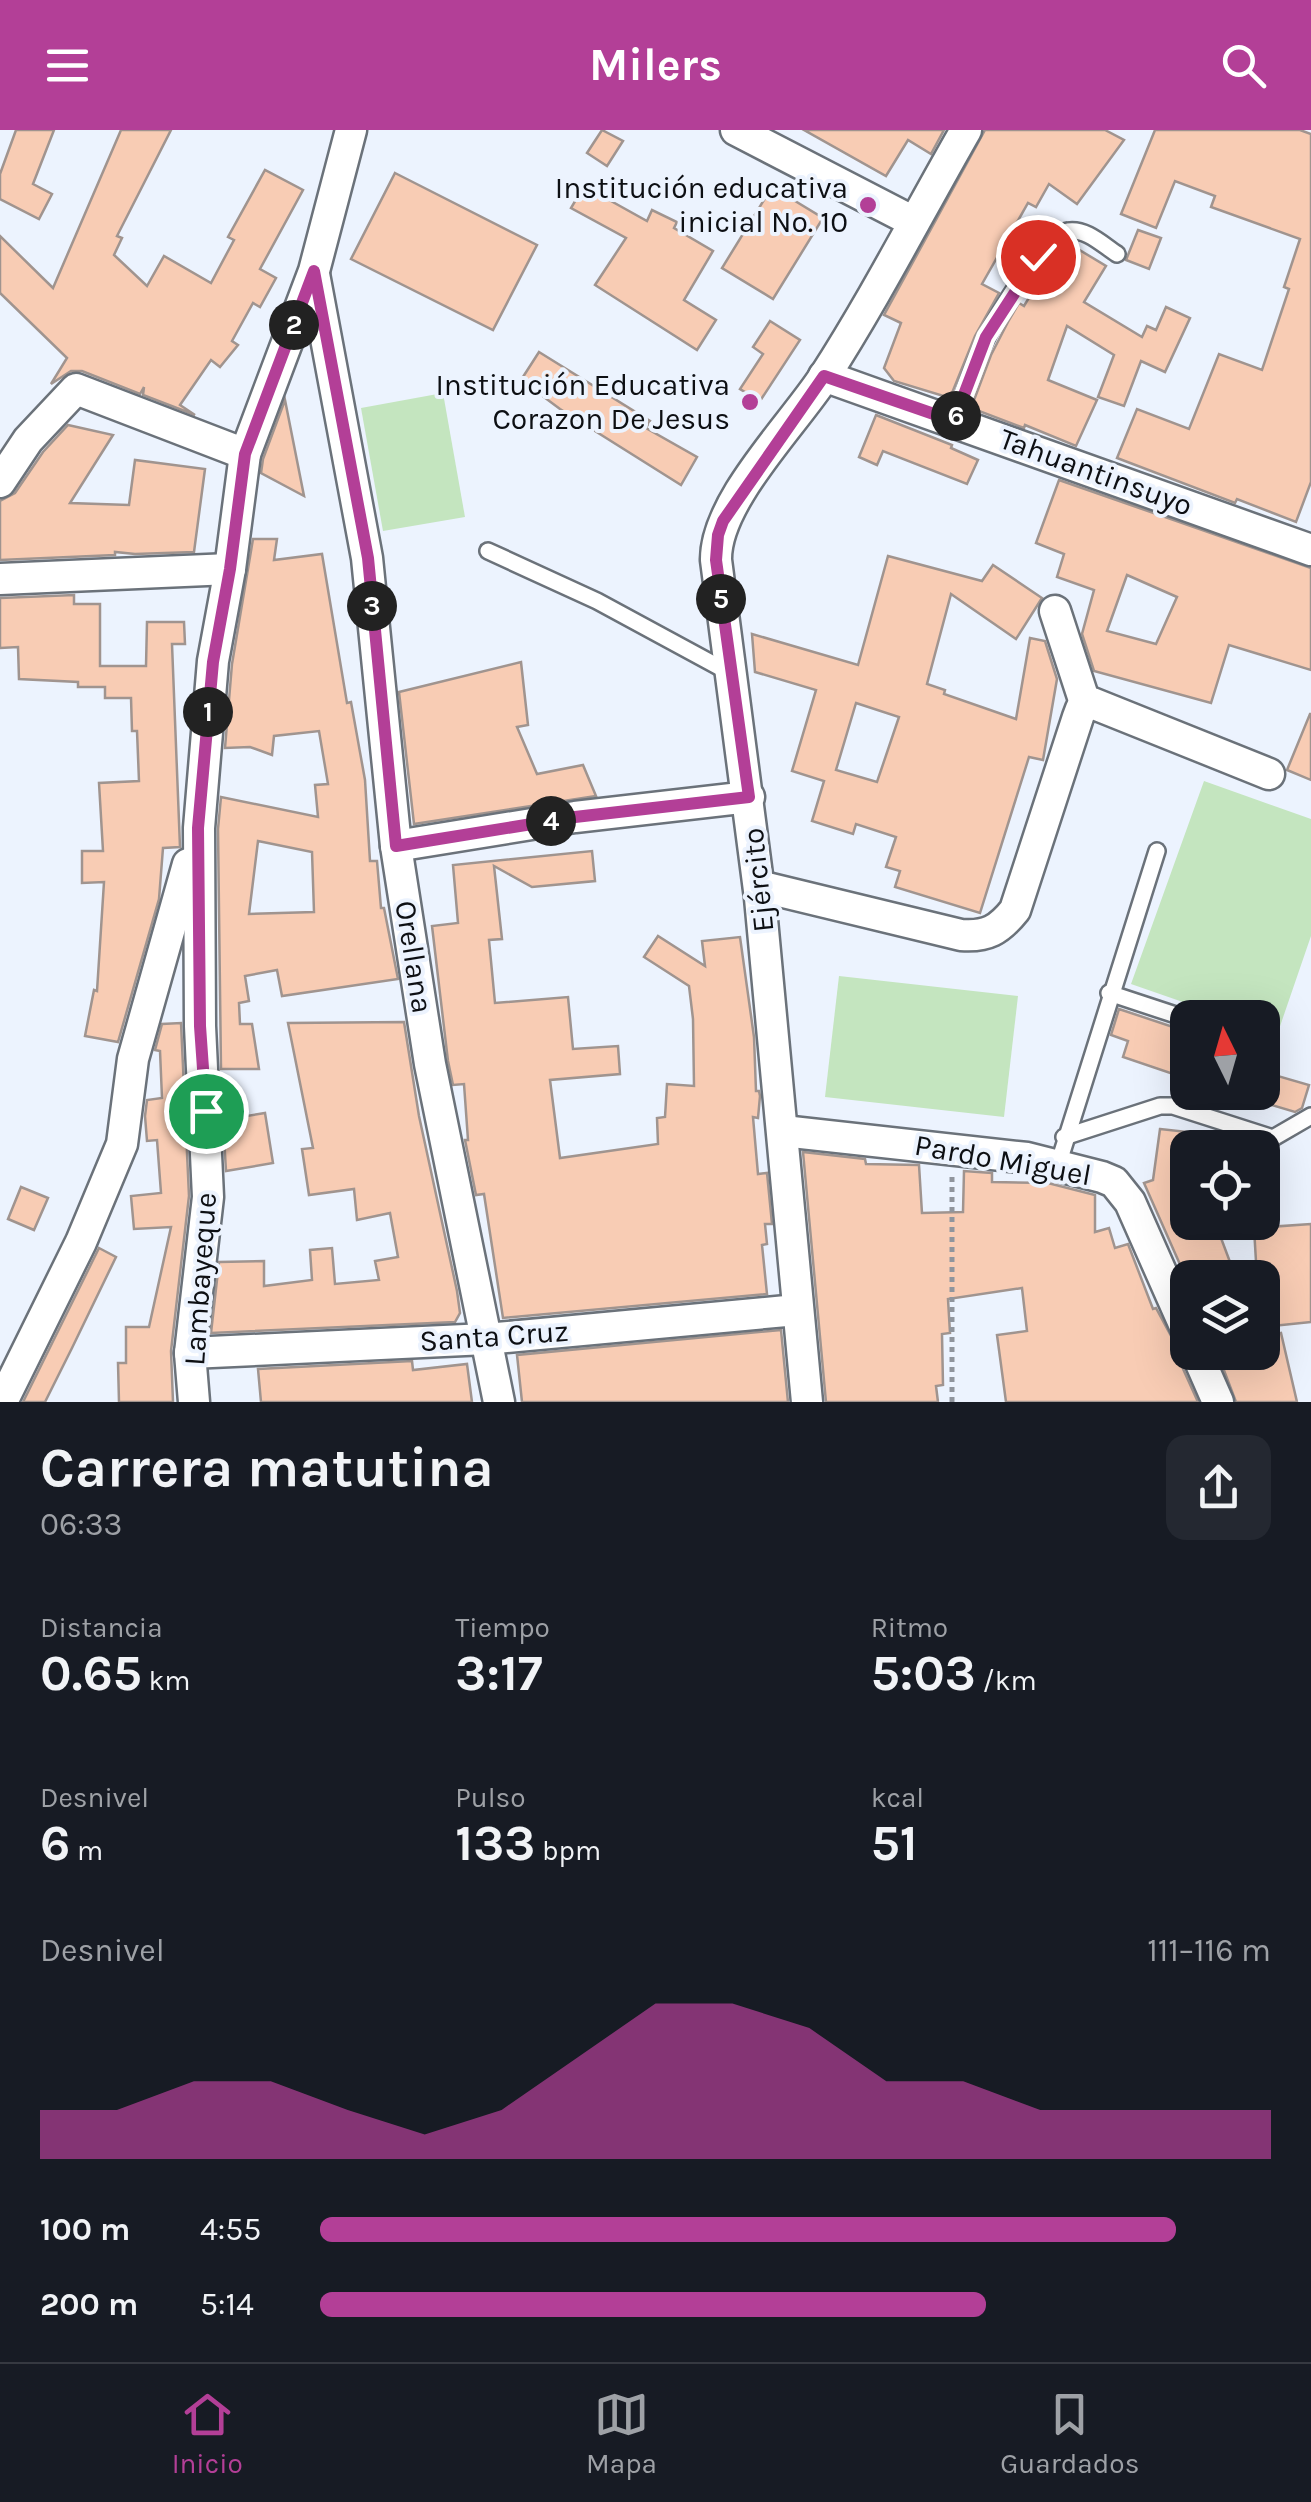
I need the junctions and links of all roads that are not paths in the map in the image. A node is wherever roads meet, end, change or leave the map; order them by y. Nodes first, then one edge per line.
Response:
1 (351, 130) edge
2 (737, 130) edge
3 (966, 130) edge
4 (914, 222) junction
5 (1117, 254) dead end
6 (314, 271) junction
7 (824, 376) junction
8 (954, 421) junction
9 (245, 454) junction
10 (0, 482) edge
11 (488, 550) dead end
12 (1311, 550) edge
13 (230, 569) junction
14 (0, 579) edge
15 (1055, 611) dead end
16 (730, 673) junction
17 (1086, 706) junction
18 (1269, 774) dead end
19 (749, 797) junction
20 (198, 828) junction
21 (396, 846) junction
22 (1157, 851) dead end
23 (758, 886) junction
24 (1110, 993) junction
25 (1170, 1013) edge
26 (1311, 1116) edge
27 (783, 1130) junction
28 (1061, 1151) junction
29 (1170, 1293) edge
30 (796, 1310) junction
31 (486, 1339) junction
32 (190, 1353) junction
33 (1204, 1370) edge
34 (2, 1402) edge
35 (194, 1402) edge
36 (499, 1402) edge
37 (807, 1402) edge
38 (1218, 1402) edge

1 - 6 street, Lambayeque
2 - 4 street
3 - 4 street, Ejército
4 - 7 street, Ejército
5 - 8 lane
6 - 9 street, Lambayeque
6 - 21 street, Orellana
7 - 8 street, Tahuantinsuyo
7 - 16 street, Ejército
8 - 12 street, Tahuantinsuyo
9 - 10 street
9 - 13 street, Lambayeque
11 - 16 lane
13 - 14 street
13 - 20 street, Lambayeque
15 - 17 street
16 - 19 street, Ejército
17 - 18 street
17 - 23 street
19 - 21 street
19 - 23 street, Ejército
20 - 32 street, Lambayeque
20 - 34 street
21 - 31 street, Orellana
22 - 24 lane
23 - 27 street, Ejército
24 - 25 lane
24 - 28 lane
26 - 28 lane
27 - 28 street, Pardo Miguel
27 - 30 street, Ejército
28 - 29 street, Pardo Miguel
30 - 31 street, Santa Cruz
30 - 37 street, Ejército
31 - 32 street, Santa Cruz
31 - 36 street, Orellana
32 - 35 street, Lambayeque
33 - 38 street

